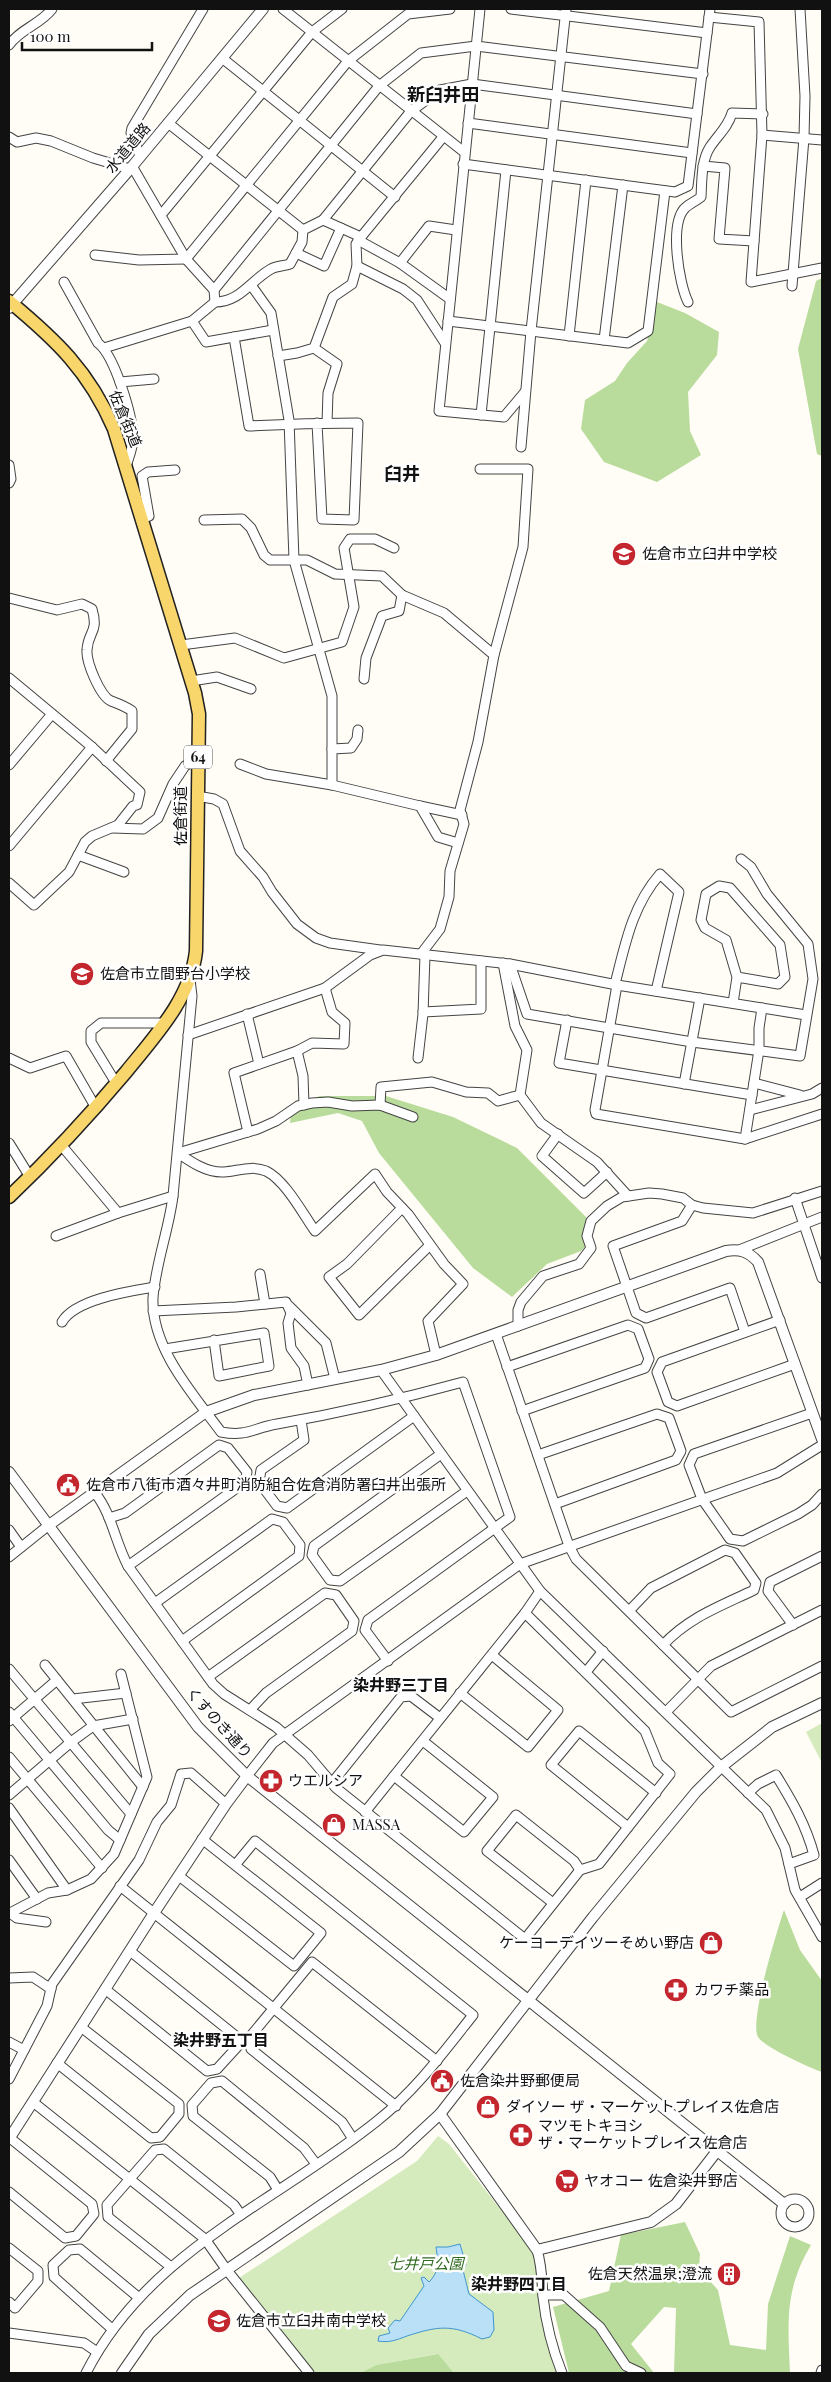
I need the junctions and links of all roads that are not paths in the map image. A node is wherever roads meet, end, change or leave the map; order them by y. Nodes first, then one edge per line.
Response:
1 (52, 9) edge
2 (203, 9) edge
3 (263, 9) edge
4 (283, 9) edge
5 (342, 9) edge
6 (450, 9) edge
7 (480, 9) edge
8 (512, 9) edge
9 (800, 9) edge
10 (565, 12) edge
11 (710, 13) edge
12 (312, 32) junction
13 (708, 33) junction
14 (9, 45) edge
15 (476, 46) junction
16 (560, 56) junction
17 (222, 58) junction
18 (348, 60) junction
19 (702, 74) junction
20 (472, 84) junction
21 (380, 86) junction
22 (264, 91) junction
23 (556, 95) junction
24 (411, 111) junction
25 (697, 114) junction
26 (763, 114) junction
27 (299, 120) junction
28 (468, 122) junction
29 (168, 123) junction
30 (551, 134) junction
31 (762, 135) junction
32 (9, 137) edge
33 (443, 137) junction
34 (804, 138) junction
35 (822, 140) edge
36 (331, 145) junction
37 (464, 152) junction
38 (692, 153) junction
39 (140, 156) junction
40 (209, 157) junction
41 (463, 164) junction
42 (704, 166) junction
43 (131, 167) junction
44 (362, 170) junction
45 (506, 170) junction
46 (547, 176) junction
47 (586, 180) junction
48 (246, 185) junction
49 (623, 185) junction
50 (665, 191) junction
51 (395, 197) junction
52 (278, 212) junction
53 (161, 215) junction
54 (323, 220) junction
55 (341, 228) junction
56 (303, 230) junction
57 (456, 230) junction
58 (360, 238) junction
59 (754, 241) junction
60 (296, 253) junction
61 (95, 255) dead end
62 (186, 259) junction
63 (400, 263) junction
64 (357, 266) junction
65 (822, 268) edge
66 (793, 274) junction
67 (64, 282) dead end
68 (251, 285) junction
69 (792, 286) dead end
70 (214, 290) junction
71 (450, 299) junction
72 (215, 302) junction
73 (688, 302) dead end
74 (10, 304) edge
75 (192, 320) junction
76 (448, 320) junction
77 (490, 326) junction
78 (273, 330) junction
79 (531, 331) junction
80 (569, 336) junction
81 (234, 337) junction
82 (604, 340) junction
83 (445, 343) junction
84 (104, 348) junction
85 (314, 348) junction
86 (278, 356) junction
87 (154, 379) dead end
88 (120, 382) junction
89 (525, 392) junction
90 (481, 415) junction
91 (322, 423) junction
92 (289, 424) junction
93 (521, 447) dead end
94 (9, 465) edge
95 (126, 467) junction
96 (480, 468) dead end
97 (175, 470) dead end
98 (9, 483) edge
99 (141, 519) junction
100 (204, 520) dead end
101 (394, 548) dead end
102 (294, 560) junction
103 (347, 574) junction
104 (402, 595) junction
105 (9, 598) edge
106 (180, 645) junction
107 (319, 649) junction
108 (494, 655) junction
109 (364, 678) dead end
110 (9, 680) edge
111 (191, 681) junction
112 (251, 688) dead end
113 (52, 714) junction
114 (358, 730) dead end
115 (92, 747) junction
116 (332, 749) junction
117 (198, 758) junction
118 (106, 761) junction
119 (240, 764) dead end
120 (9, 765) edge
121 (332, 785) junction
122 (197, 796) junction
123 (420, 806) junction
124 (462, 815) junction
125 (112, 828) junction
126 (458, 843) junction
127 (9, 846) edge
128 (78, 856) junction
129 (741, 859) dead end
130 (124, 872) dead end
131 (9, 883) edge
132 (383, 950) junction
133 (423, 954) junction
134 (481, 961) junction
135 (507, 963) junction
136 (738, 977) junction
137 (190, 979) junction
138 (616, 985) junction
139 (325, 988) junction
140 (656, 991) junction
141 (700, 998) junction
142 (733, 1003) junction
143 (762, 1008) junction
144 (423, 1012) junction
145 (247, 1014) junction
146 (806, 1015) junction
147 (567, 1020) junction
148 (165, 1023) junction
149 (608, 1028) junction
150 (188, 1035) junction
151 (692, 1042) junction
152 (759, 1050) junction
153 (297, 1052) junction
154 (9, 1058) edge
155 (418, 1058) dead end
156 (259, 1064) junction
157 (601, 1070) junction
158 (116, 1083) junction
159 (754, 1083) junction
160 (684, 1084) junction
161 (822, 1088) edge
162 (801, 1095) junction
163 (520, 1096) junction
164 (752, 1096) junction
165 (304, 1105) junction
166 (380, 1105) junction
167 (96, 1108) junction
168 (750, 1110) junction
169 (822, 1114) edge
170 (413, 1118) dead end
171 (248, 1132) junction
172 (558, 1134) junction
173 (745, 1139) junction
174 (9, 1143) edge
175 (62, 1146) junction
176 (178, 1153) junction
177 (607, 1172) junction
178 (30, 1177) junction
179 (822, 1192) edge
180 (173, 1196) junction
181 (628, 1196) junction
182 (9, 1197) edge
183 (795, 1198) junction
184 (692, 1205) junction
185 (402, 1208) junction
186 (118, 1213) junction
187 (822, 1217) edge
188 (803, 1223) junction
189 (56, 1236) dead end
190 (430, 1245) junction
191 (739, 1250) junction
192 (260, 1274) dead end
193 (822, 1278) edge
194 (155, 1287) junction
195 (627, 1288) junction
196 (286, 1302) junction
197 (265, 1304) junction
198 (154, 1311) junction
199 (780, 1320) junction
200 (62, 1322) dead end
201 (518, 1326) junction
202 (746, 1332) junction
203 (496, 1334) junction
204 (214, 1340) junction
205 (165, 1349) junction
206 (436, 1355) junction
207 (795, 1364) junction
208 (507, 1367) junction
209 (381, 1370) junction
210 (335, 1379) junction
211 (308, 1385) junction
212 (401, 1399) junction
213 (522, 1411) junction
214 (206, 1412) junction
215 (812, 1413) junction
216 (414, 1416) junction
217 (301, 1420) junction
218 (822, 1439) edge
219 (822, 1445) edge
220 (441, 1454) junction
221 (538, 1455) junction
222 (9, 1472) edge
223 (467, 1491) junction
224 (95, 1493) junction
225 (822, 1494) edge
226 (702, 1500) junction
227 (555, 1504) junction
228 (109, 1518) junction
229 (49, 1525) junction
230 (494, 1529) junction
231 (9, 1530) edge
232 (569, 1546) junction
233 (21, 1547) junction
234 (822, 1556) edge
235 (9, 1557) edge
236 (520, 1564) junction
237 (128, 1566) junction
238 (540, 1591) junction
239 (155, 1603) junction
240 (628, 1610) junction
241 (822, 1610) edge
242 (525, 1613) junction
243 (793, 1625) junction
244 (182, 1641) junction
245 (663, 1645) junction
246 (603, 1651) junction
247 (492, 1655) junction
248 (388, 1661) junction
249 (45, 1665) dead end
250 (822, 1666) edge
251 (9, 1669) edge
252 (586, 1672) junction
253 (121, 1674) dead end
254 (208, 1677) junction
255 (698, 1679) junction
256 (57, 1680) junction
257 (126, 1693) junction
258 (460, 1693) junction
259 (36, 1699) junction
260 (73, 1699) junction
261 (822, 1703) edge
262 (250, 1710) junction
263 (666, 1712) junction
264 (10, 1717) edge
265 (440, 1718) junction
266 (133, 1719) junction
267 (93, 1726) junction
268 (286, 1736) junction
269 (423, 1741) junction
270 (71, 1742) junction
271 (9, 1757) edge
272 (50, 1761) junction
273 (721, 1767) junction
274 (247, 1776) junction
275 (394, 1776) junction
276 (28, 1780) junction
277 (332, 1783) junction
278 (144, 1787) junction
279 (656, 1793) junction
280 (748, 1793) junction
281 (9, 1795) edge
282 (226, 1804) junction
283 (9, 1808) edge
284 (365, 1812) junction
285 (131, 1814) junction
286 (628, 1827) junction
287 (202, 1839) junction
288 (120, 1840) junction
289 (9, 1860) edge
290 (236, 1864) junction
291 (789, 1864) junction
292 (102, 1868) junction
293 (580, 1870) junction
294 (179, 1876) junction
295 (822, 1883) edge
296 (120, 1886) junction
297 (67, 1890) junction
298 (800, 1897) junction
299 (37, 1899) junction
300 (553, 1903) junction
301 (10, 1911) edge
302 (154, 1913) junction
303 (46, 1922) dead end
304 (822, 1937) edge
305 (130, 1951) junction
306 (9, 1978) edge
307 (50, 1990) junction
308 (105, 1990) junction
309 (529, 2000) junction
310 (274, 2009) junction
311 (81, 2027) junction
312 (9, 2042) edge
313 (24, 2050) junction
314 (437, 2061) junction
315 (58, 2063) junction
316 (9, 2079) edge
317 (33, 2102) junction
318 (396, 2106) junction
319 (440, 2114) junction
320 (9, 2138) edge
321 (353, 2139) junction
322 (717, 2151) junction
323 (316, 2164) junction
324 (130, 2178) junction
325 (278, 2190) junction
326 (9, 2192) edge
327 (784, 2204) dead end
328 (242, 2214) junction
329 (205, 2239) junction
330 (9, 2248) edge
331 (537, 2250) junction
332 (171, 2267) junction
333 (226, 2269) junction
334 (543, 2295) junction
335 (138, 2297) junction
336 (9, 2302) edge
337 (112, 2330) junction
338 (9, 2333) edge
339 (97, 2352) junction
340 (86, 2373) edge
341 (122, 2373) edge
342 (309, 2373) edge
343 (562, 2373) edge
344 (641, 2373) edge

1 - 14 street
2 - 39 street
3 - 17 street, 水道道路
4 - 12 street
5 - 12 street
6 - 18 street
7 - 15 street
8 - 10 street
9 - 34 street
10 - 13 street
10 - 16 street
11 - 13 street
11 - 26 street
12 - 18 street
12 - 22 street
13 - 19 street
15 - 16 street
15 - 20 street
15 - 21 street
16 - 19 street
16 - 23 street
17 - 22 street
17 - 29 street, 水道道路
18 - 21 street
18 - 27 street
19 - 25 street
20 - 23 street
20 - 24 street
20 - 28 street
21 - 24 street
21 - 36 street
22 - 27 street
22 - 40 street
23 - 25 street
23 - 30 street
24 - 33 street
24 - 44 street
25 - 38 street
26 - 31 street
26 - 42 street
27 - 36 street
27 - 48 street
28 - 30 street
28 - 37 street
29 - 39 street, 水道道路
29 - 40 street
30 - 38 street
30 - 46 street
31 - 34 street
31 - 59 street
32 - 43 street
33 - 37 street
33 - 51 street
34 - 35 street
34 - 66 street
36 - 44 street
36 - 52 street
37 - 41 street
38 - 50 street
39 - 43 street, 水道道路
40 - 48 street
40 - 53 street
41 - 45 street
41 - 57 street
42 - 59 street
42 - 73 street
43 - 53 street
43 - 74 street, 水道道路
44 - 51 street
44 - 54 street
45 - 46 street
45 - 77 street
46 - 47 street
46 - 79 street
47 - 49 street
47 - 80 street
48 - 52 street
48 - 62 street
49 - 50 street
49 - 82 street
50 - 82 street
51 - 58 street
52 - 56 street
52 - 70 street
53 - 62 street
54 - 55 street
54 - 56 street
55 - 58 street
55 - 60 street
56 - 60 street
57 - 63 street
57 - 71 street
58 - 63 street
58 - 64 street
59 - 66 street
60 - 68 street
61 - 62 street
62 - 70 street
63 - 71 street
64 - 83 street
64 - 85 street
65 - 66 street
66 - 69 street
67 - 84 street
68 - 72 street
68 - 78 street
70 - 72 street
71 - 76 street
72 - 75 street
74 - 95 main road, 佐倉街道 / 64
75 - 81 street
75 - 84 street
76 - 77 street
76 - 83 street
77 - 79 street
77 - 90 street
78 - 81 street
78 - 86 street
79 - 80 street
79 - 89 street
80 - 82 street
81 - 92 street
83 - 90 street
84 - 88 street
85 - 86 street
85 - 91 street
86 - 92 street
87 - 88 street
88 - 95 street
89 - 90 street
89 - 93 street
91 - 91 street
91 - 92 street
92 - 102 street
94 - 98 street
95 - 99 main road, 佐倉街道 / 64
96 - 108 street
97 - 99 street
99 - 106 main road, 佐倉街道 / 64
100 - 102 street
101 - 103 street
102 - 103 street
102 - 107 street
103 - 104 street
103 - 107 street
104 - 108 street
104 - 109 street
105 - 118 street
106 - 107 street
106 - 111 main road, 佐倉街道 / 64
107 - 116 street
108 - 124 street
110 - 113 street
111 - 112 street
111 - 117 main road, 佐倉街道 / 64
113 - 115 street
113 - 120 street
114 - 116 street
115 - 118 street
115 - 127 street
116 - 121 street
117 - 122 main road, 佐倉街道 / 64
117 - 125 street
118 - 125 street
119 - 121 street
121 - 123 street
122 - 132 street
122 - 137 main road, 佐倉街道 / 64
123 - 124 street
123 - 126 street
124 - 126 street
125 - 128 street
126 - 133 street
128 - 130 street
128 - 131 street
129 - 146 street
132 - 133 street
132 - 139 street
133 - 134 street
133 - 144 street
134 - 135 street
134 - 144 street
135 - 138 street
135 - 147 street
135 - 163 street
136 - 136 street
136 - 142 street
137 - 148 main road, 佐倉街道 / 64
137 - 150 street
138 - 140 street
138 - 140 street
138 - 149 street
139 - 145 street
139 - 153 street
140 - 141 street
141 - 142 street
141 - 151 street
142 - 143 street
143 - 146 street
143 - 152 street
144 - 155 street
145 - 150 street
145 - 156 street
146 - 152 street
147 - 149 street
147 - 157 street
148 - 158 main road, 佐倉街道 / 64
148 - 158 street
149 - 151 street
149 - 157 street
150 - 176 street
151 - 152 street
151 - 160 street
152 - 159 street
153 - 156 street
153 - 165 street
154 - 167 street
156 - 171 street
157 - 160 street
157 - 173 street
158 - 167 main road, 佐倉街道 / 64
159 - 162 street
159 - 164 street
160 - 164 street
161 - 162 street
162 - 168 street
163 - 166 street
163 - 172 street
164 - 168 street
165 - 166 street
165 - 171 street
166 - 170 street
167 - 175 main road, 佐倉街道 / 64
168 - 173 street
169 - 173 street
171 - 176 street
172 - 177 street
172 - 177 street
174 - 178 street
175 - 178 main road, 佐倉街道 / 64
175 - 186 street
176 - 180 street
176 - 185 street
177 - 181 street
178 - 182 main road, 佐倉街道 / 64
179 - 183 street
180 - 186 street
180 - 194 street
181 - 184 street
181 - 201 street
183 - 184 street
183 - 188 street
184 - 195 street
185 - 190 street
185 - 190 street
186 - 189 street
187 - 188 street
188 - 191 street
188 - 193 street
190 - 206 street
191 - 195 street
191 - 199 street
192 - 197 street
194 - 198 street
194 - 200 street
195 - 201 street
195 - 202 street
196 - 197 street
196 - 210 street
196 - 211 street
197 - 198 street
198 - 205 street
199 - 202 street
199 - 207 street
201 - 203 street
202 - 207 street
203 - 206 street
203 - 208 street
204 - 204 street
204 - 205 street
205 - 214 street
206 - 209 street
207 - 215 street
208 - 213 street
208 - 213 street
209 - 210 street
209 - 212 street
210 - 211 street
211 - 214 street
212 - 216 street
212 - 217 street
212 - 230 street
213 - 221 street
214 - 217 street
214 - 224 street
215 - 218 street
215 - 226 street
216 - 217 street
216 - 220 street
219 - 226 street
220 - 223 street
220 - 223 street
221 - 227 street
221 - 227 street
222 - 229 street, くすのき通り
223 - 230 street
224 - 228 street
224 - 229 street
225 - 226 street
226 - 232 street
227 - 232 street
228 - 237 street
228 - 237 street
229 - 233 street
229 - 274 street, くすのき通り
230 - 236 street
230 - 248 street
231 - 233 street
232 - 236 street
232 - 240 street
233 - 235 street
234 - 243 street
236 - 238 street
236 - 248 street
237 - 239 street
238 - 242 street
238 - 246 street
239 - 244 street
239 - 244 street
240 - 245 street
240 - 245 street
241 - 243 street
242 - 247 street
242 - 252 street
243 - 255 street
244 - 254 street
245 - 255 street
246 - 252 street
246 - 263 street
247 - 258 street
247 - 258 street
248 - 268 street
249 - 256 street
250 - 255 street
251 - 259 street
252 - 279 street
253 - 257 street
254 - 262 street
254 - 262 street
255 - 263 street
256 - 259 street
256 - 260 street
257 - 260 street
257 - 266 street
258 - 265 street
259 - 264 street
259 - 270 street
260 - 267 street
261 - 273 street
262 - 268 street
263 - 273 street
264 - 272 street
265 - 269 street
265 - 277 street
266 - 267 street
266 - 278 street
267 - 270 street
267 - 278 street
268 - 274 street
268 - 277 street
269 - 275 street
269 - 275 street
270 - 272 street
270 - 285 street
271 - 276 street
272 - 276 street
272 - 288 street
273 - 280 street
273 - 309 street
274 - 282 street
274 - 309 street, くすのき通り
275 - 284 street
276 - 281 street
276 - 292 street
277 - 284 street
278 - 285 street
279 - 286 street
279 - 286 street
280 - 291 street
280 - 291 street
282 - 287 street
282 - 296 street
283 - 297 street
284 - 300 street
285 - 288 street
286 - 293 street
287 - 290 street
287 - 294 street
288 - 292 street
289 - 299 street
290 - 294 street
290 - 314 street
291 - 298 street
292 - 297 street
293 - 300 street
293 - 300 street
294 - 302 street
295 - 298 street
296 - 302 street
296 - 307 street
297 - 299 street
298 - 304 street
299 - 301 street
301 - 303 street
302 - 305 street
302 - 310 street
305 - 308 street
305 - 308 street
306 - 307 street
307 - 313 street
308 - 311 street
309 - 319 street
309 - 322 street, くすのき通り
310 - 314 street
310 - 318 street
310 - 321 street
311 - 315 street
311 - 315 street
312 - 313 street
313 - 316 street
314 - 318 street
315 - 317 street
317 - 320 street
317 - 324 street
318 - 321 street
319 - 331 street
319 - 333 street
320 - 326 street
321 - 323 street
322 - 327 street, くすのき通り
322 - 331 street
323 - 325 street
323 - 325 street
324 - 328 street
324 - 329 street
324 - 332 street
325 - 328 street
328 - 329 street
329 - 332 street
329 - 333 street
330 - 336 street
331 - 334 street
332 - 335 street
333 - 341 street
333 - 342 street
334 - 343 street
334 - 344 street
335 - 337 street
335 - 337 street
337 - 339 street
338 - 339 street
339 - 340 street

